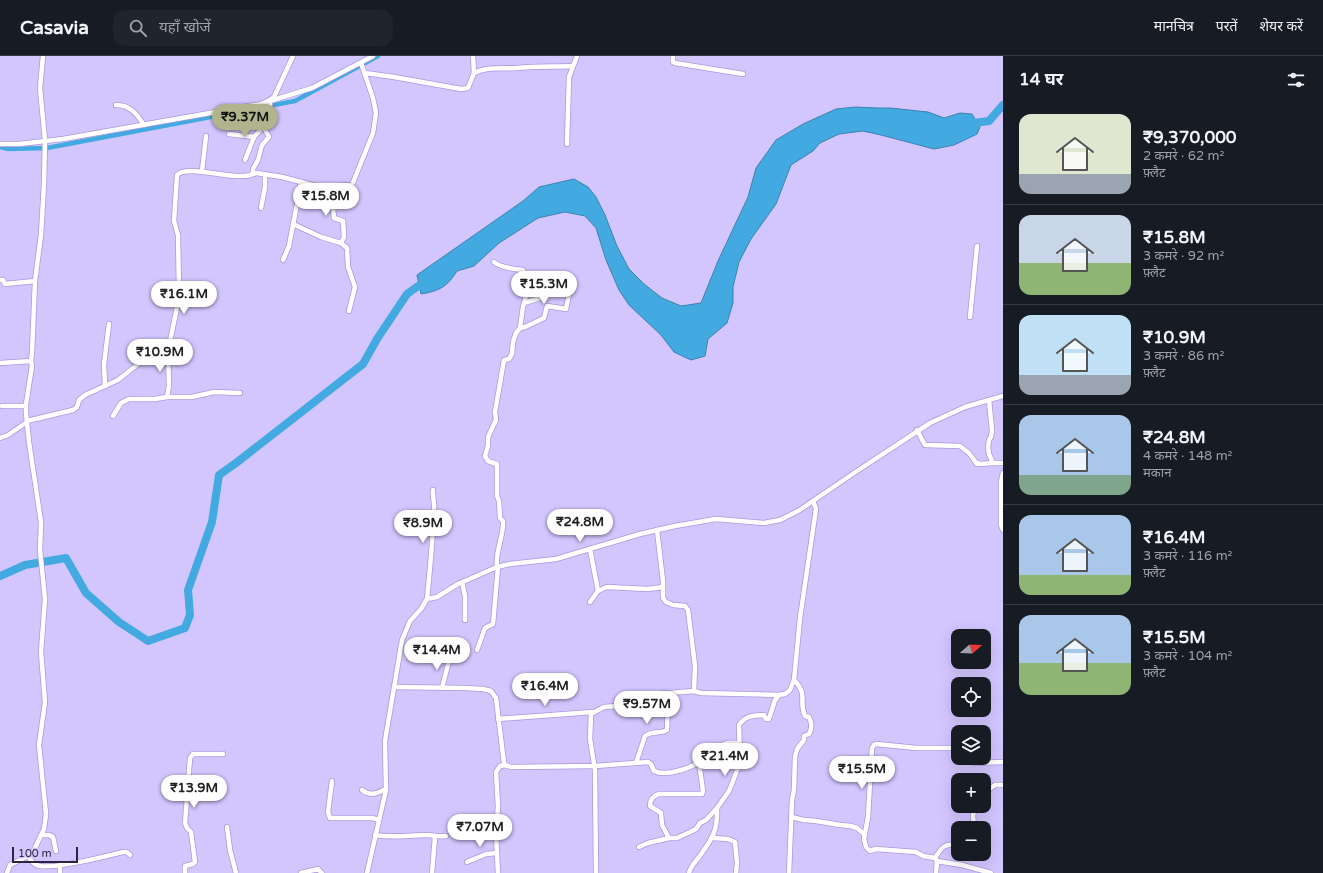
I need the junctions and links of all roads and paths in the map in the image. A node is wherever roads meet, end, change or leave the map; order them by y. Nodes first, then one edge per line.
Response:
1 (43, 56) edge
2 (293, 56) edge
3 (373, 56) edge
4 (474, 56) edge
5 (577, 56) edge
6 (673, 56) edge
7 (361, 63) junction
8 (573, 66) junction
9 (364, 72) junction
10 (474, 73) junction
11 (743, 74) dead end
12 (269, 104) junction
13 (116, 105) dead end
14 (144, 125) junction
15 (263, 127) junction
16 (229, 134) dead end
17 (206, 136) dead end
18 (254, 137) junction
19 (45, 142) junction
20 (0, 144) edge
21 (567, 144) dead end
22 (245, 160) dead end
23 (202, 171) junction
24 (254, 174) junction
25 (266, 175) junction
26 (301, 183) junction
27 (335, 191) junction
28 (261, 208) dead end
29 (293, 224) junction
30 (341, 243) junction
31 (977, 246) dead end
32 (283, 260) dead end
33 (494, 262) dead end
34 (0, 280) edge
35 (35, 281) junction
36 (571, 284) dead end
37 (548, 287) dead end
38 (524, 303) junction
39 (349, 311) dead end
40 (970, 316) dead end
41 (109, 324) dead end
42 (520, 328) junction
43 (168, 351) junction
44 (31, 361) junction
45 (0, 363) edge
46 (105, 386) junction
47 (240, 393) dead end
48 (1003, 396) edge
49 (167, 397) junction
50 (990, 402) junction
51 (2, 406) dead end
52 (26, 406) junction
53 (113, 416) dead end
54 (27, 421) junction
55 (919, 432) junction
56 (0, 438) edge
57 (993, 463) junction
58 (1003, 463) edge
59 (1003, 473) edge
60 (433, 490) dead end
61 (814, 503) junction
62 (1003, 530) edge
63 (657, 532) junction
64 (590, 551) junction
65 (498, 568) junction
66 (463, 585) junction
67 (663, 587) junction
68 (598, 591) junction
69 (427, 599) junction
70 (590, 602) dead end
71 (465, 620) dead end
72 (477, 650) dead end
73 (450, 656) dead end
74 (794, 680) junction
75 (397, 688) junction
76 (442, 688) junction
77 (694, 692) junction
78 (668, 694) junction
79 (779, 695) junction
80 (593, 712) junction
81 (498, 719) junction
82 (740, 743) junction
83 (951, 748) edge
84 (223, 754) dead end
85 (991, 762) edge
86 (1003, 762) edge
87 (636, 763) junction
88 (699, 763) junction
89 (506, 765) junction
90 (595, 766) junction
91 (332, 781) dead end
92 (1003, 785) edge
93 (386, 788) junction
94 (991, 788) edge
95 (362, 790) dead end
96 (717, 808) junction
97 (791, 817) junction
98 (379, 820) junction
99 (227, 827) dead end
100 (496, 833) junction
101 (864, 834) junction
102 (40, 835) junction
103 (378, 835) junction
104 (478, 835) dead end
105 (446, 836) dead end
106 (435, 837) junction
107 (670, 838) junction
108 (713, 838) junction
109 (951, 845) edge
110 (639, 847) dead end
111 (56, 851) dead end
112 (497, 853) junction
113 (130, 855) dead end
114 (28, 856) junction
115 (936, 860) junction
116 (467, 862) dead end
117 (60, 865) junction
118 (7, 873) edge
119 (60, 873) edge
120 (185, 873) edge
121 (236, 873) edge
122 (301, 873) edge
123 (322, 873) edge
124 (367, 873) edge
125 (432, 873) edge
126 (498, 873) edge
127 (596, 873) edge
128 (689, 873) edge
129 (736, 873) edge
130 (789, 873) edge
131 (936, 873) edge
132 (991, 873) edge

1 - 19 street
2 - 12 street
3 - 7 street
4 - 10 street
5 - 8 street
6 - 11 street
7 - 9 street
7 - 12 street
8 - 10 street
8 - 21 street
9 - 10 street
9 - 27 street
12 - 14 street
12 - 15 street
13 - 14 street
14 - 19 street
15 - 18 street
15 - 24 street
16 - 18 street
17 - 23 street
18 - 22 street
19 - 20 street
19 - 35 street
23 - 24 street
23 - 43 street
24 - 25 street
25 - 26 street
25 - 28 street
26 - 27 street
26 - 29 street
27 - 30 street
29 - 30 street
29 - 32 street
30 - 39 street
31 - 40 street
33 - 38 street
34 - 35 street
35 - 44 street
36 - 42 street
37 - 38 street
38 - 42 street
41 - 46 street
42 - 65 street
43 - 46 street
43 - 49 street
44 - 45 street
44 - 52 street
46 - 54 street
47 - 49 street
48 - 50 street
49 - 53 street
50 - 55 street
50 - 57 street
51 - 52 street
52 - 54 street
54 - 56 street
54 - 102 street
55 - 57 street
55 - 61 street
57 - 58 street
59 - 62 street
60 - 69 street
61 - 63 street
61 - 74 street
63 - 64 street
63 - 67 street
64 - 65 street
64 - 68 street
65 - 66 street
65 - 72 street
66 - 69 street
66 - 71 street
67 - 68 street
67 - 77 street
68 - 70 street
69 - 75 street
73 - 76 street
74 - 79 street
74 - 97 street
75 - 76 street
75 - 93 street
76 - 81 street
77 - 78 street
77 - 79 street
78 - 80 street
78 - 87 street
79 - 82 street
80 - 81 street
80 - 90 street
81 - 89 street
82 - 88 street
82 - 96 street
83 - 101 street
84 - 120 street
85 - 86 street
87 - 88 street
87 - 90 street
88 - 107 street
89 - 90 street
89 - 100 street
90 - 127 street
91 - 98 street
92 - 94 street
93 - 95 street
93 - 98 street
96 - 107 street
96 - 108 street
97 - 101 street
97 - 130 street
98 - 103 street
99 - 121 street
100 - 104 street
100 - 112 street
101 - 115 street
102 - 111 street
102 - 114 street
103 - 106 street
103 - 124 street
105 - 106 street
106 - 125 street
107 - 110 street
108 - 128 street
108 - 129 street
109 - 115 street
112 - 116 street
112 - 126 street
113 - 117 street
114 - 117 street
114 - 118 street
115 - 131 street
115 - 132 street
117 - 119 street
122 - 123 street

